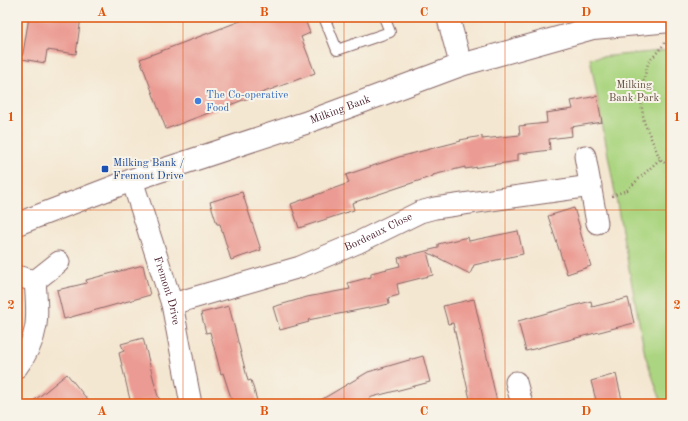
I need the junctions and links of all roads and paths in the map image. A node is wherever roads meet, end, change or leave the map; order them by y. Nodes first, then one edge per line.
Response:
1 (324, 17) edge
2 (384, 17) edge
3 (448, 17) edge
4 (671, 21) edge
5 (666, 42) dead end
6 (461, 64) junction
7 (585, 156) dead end
8 (660, 159) junction
9 (671, 168) edge
10 (132, 180) junction
11 (592, 194) junction
12 (597, 223) dead end
13 (17, 224) edge
14 (59, 262) dead end
15 (26, 279) edge
16 (172, 304) junction
17 (17, 368) edge
18 (516, 382) dead end
19 (191, 404) edge
20 (522, 404) edge

1 - 2 lane
3 - 6 street
4 - 6 street, Milking Bank
5 - 8 path
6 - 10 street, Milking Bank
7 - 11 street
8 - 9 path
8 - 11 path
10 - 13 street, Milking Bank
10 - 16 street, Fremont Drive
11 - 12 street
11 - 16 street, Bordeaux Close
14 - 15 street
15 - 17 street
16 - 19 street, Fremont Drive
18 - 20 street

